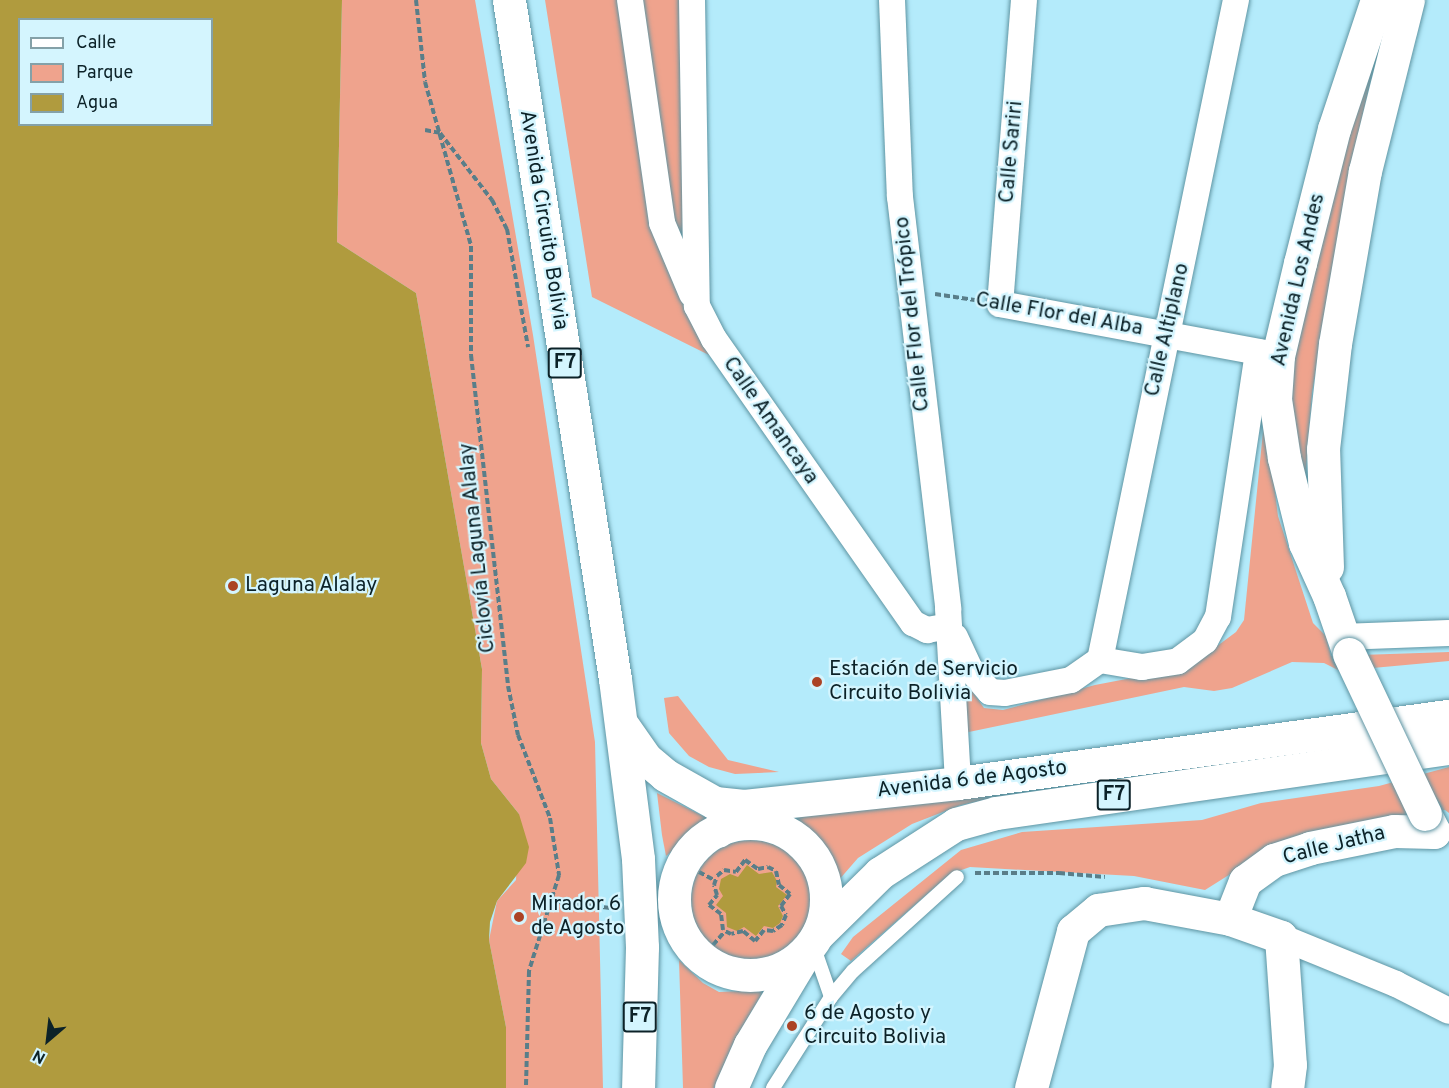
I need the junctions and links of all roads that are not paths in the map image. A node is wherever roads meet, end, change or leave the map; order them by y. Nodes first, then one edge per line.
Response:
1 (509, 0) edge
2 (630, 0) edge
3 (692, 0) edge
4 (892, 0) edge
5 (1024, 0) edge
6 (1236, 0) edge
7 (1377, 0) edge
8 (1408, 0) edge
9 (1000, 304) joint
10 (697, 306) junction
11 (1170, 333) junction
12 (1268, 354) junction
13 (1329, 596) junction
14 (949, 626) junction
15 (1449, 633) edge
16 (1345, 645) junction
17 (1100, 660) junction
18 (1449, 716) edge
19 (622, 725) junction
20 (1449, 748) edge
21 (958, 783) junction
22 (744, 806) junction
23 (770, 826) junction
24 (1436, 828) edge
25 (718, 831) junction
26 (638, 859) junction
27 (690, 870) junction
28 (957, 877) dead end
29 (658, 906) junction
30 (1230, 920) junction
31 (1281, 937) junction
32 (812, 942) junction
33 (700, 943) junction
34 (642, 947) junction
35 (831, 997) junction
36 (1449, 1011) edge
37 (639, 1088) edge
38 (731, 1088) edge
39 (773, 1088) edge
40 (1031, 1088) edge
41 (1287, 1088) edge

1 - 19 main road, Avenida Circuito Bolivia / F7
2 - 10 street
3 - 10 street, Calle Amancaya
4 - 14 street, Calle Flor del Trópico
5 - 9 street, Calle Sariri
6 - 11 street, Calle Altiplano
7 - 12 main road, Avenida Los Andes
8 - 13 main road, Avenida Los Andes
9 - 11 street, Calle Flor del Alba
10 - 14 street, Calle Amancaya
11 - 12 street, Calle Flor del Alba
11 - 17 street, Calle Altiplano
12 - 13 main road, Avenida Los Andes
12 - 17 street
13 - 16 main road, Avenida Los Andes
14 - 17 street
14 - 21 street
15 - 16 street
16 - 24 main road, Avenida Los Andes, bridge
18 - 21 main road, Avenida 6 de Agosto / F7
19 - 22 main road, Avenida Circuito Bolivia / F7
19 - 26 main road, Avenida Circuito Bolivia / F7
20 - 32 main road, Avenida 6 de Agosto / F7
21 - 22 main road, Avenida 6 de Agosto / F7
22 - 23 main road, F7
22 - 25 main road, F7
23 - 25 main road, F7
23 - 32 main road, F7
24 - 30 main road, Calle Jatha
25 - 27 main road, F7
26 - 29 main road
26 - 34 main road, Avenida Circuito Bolivia / F7
27 - 29 main road
27 - 33 main road, F7
28 - 35 lane
29 - 33 main road
29 - 34 main road
30 - 31 main road
30 - 40 main road
31 - 36 street
31 - 41 main road
32 - 33 main road, F7
32 - 35 lane
32 - 38 main road, F7
34 - 37 main road, Avenida Circuito Bolivia / F7
35 - 39 lane

